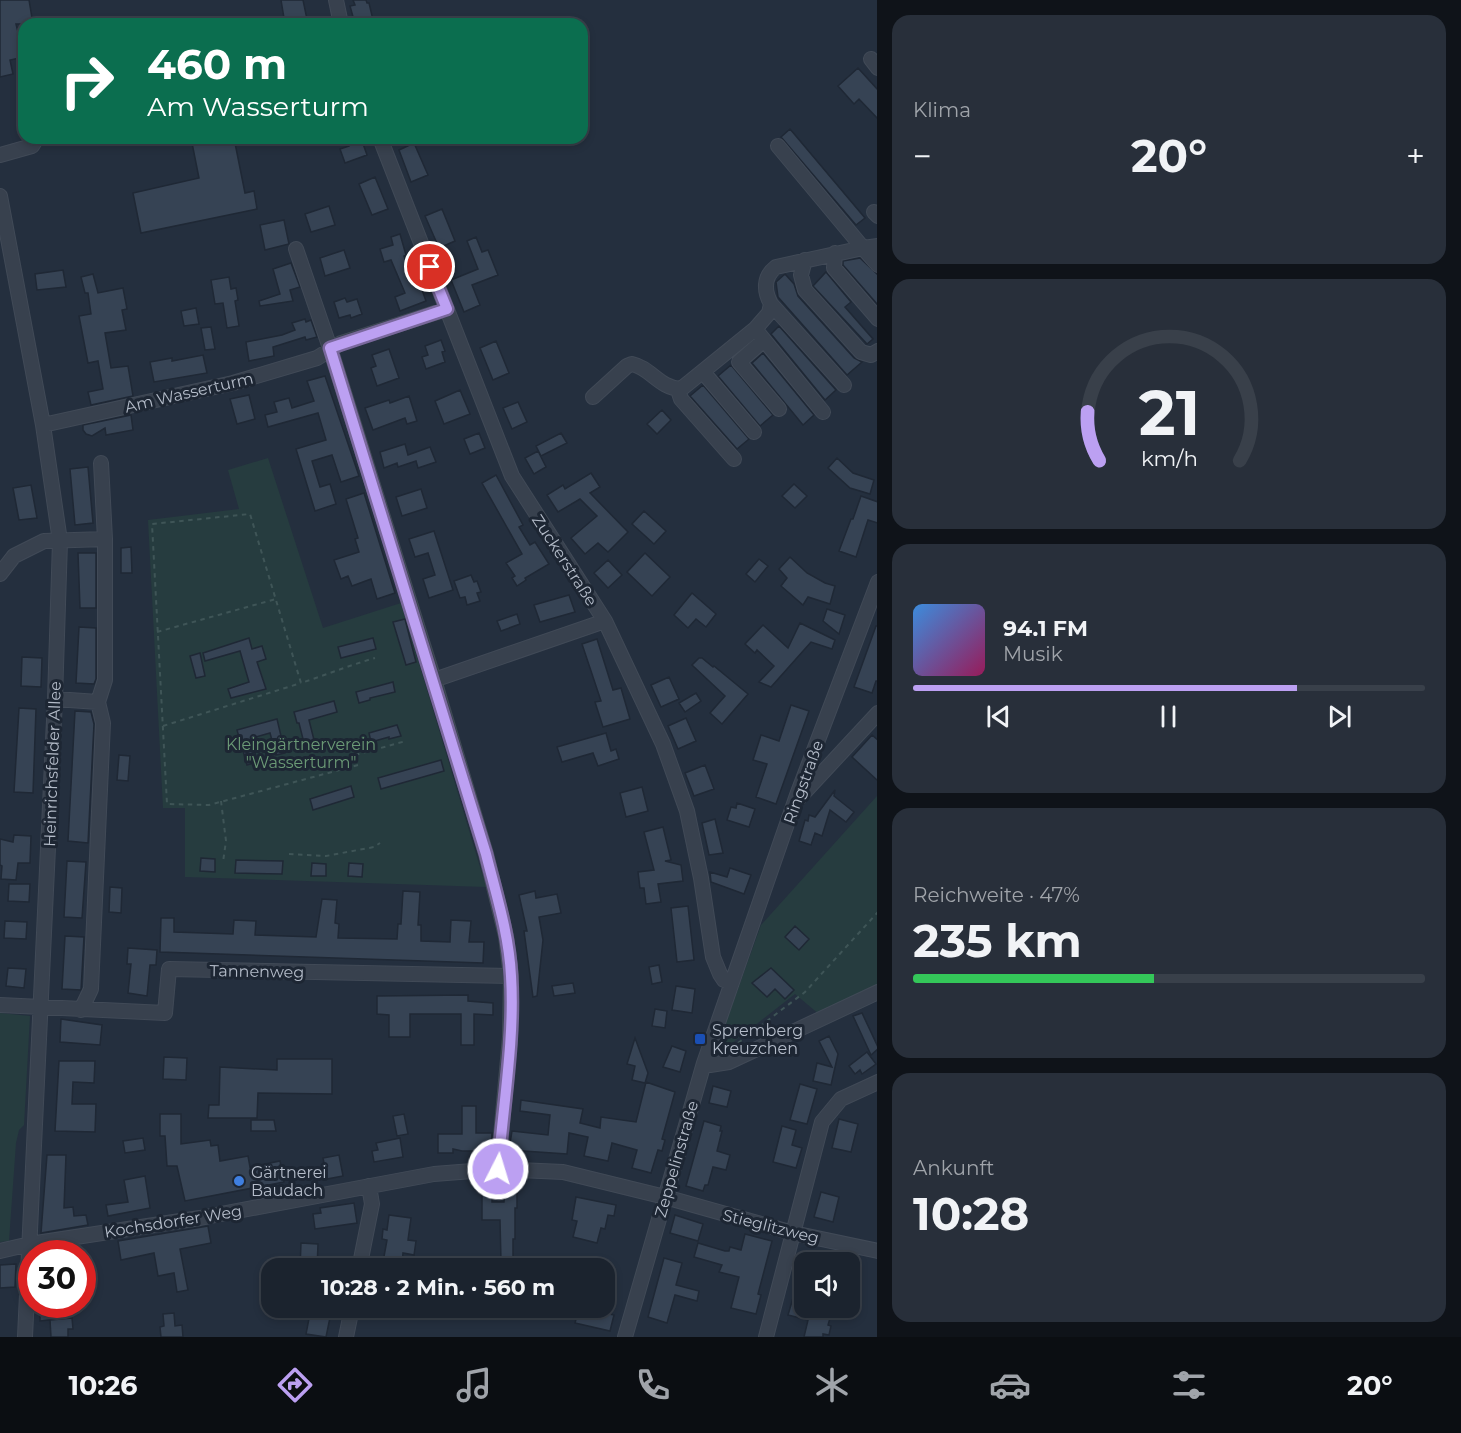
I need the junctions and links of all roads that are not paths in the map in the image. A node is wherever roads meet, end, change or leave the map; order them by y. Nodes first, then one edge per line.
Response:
1 (336, 0) edge
2 (340, 18) edge
3 (33, 144) edge
4 (382, 144) edge
5 (778, 146) dead end
6 (0, 155) edge
7 (0, 196) edge
8 (870, 247) edge
9 (296, 249) dead end
10 (835, 254) junction
11 (805, 260) junction
12 (877, 263) edge
13 (771, 304) junction
14 (447, 309) junction
15 (877, 319) edge
16 (760, 334) junction
17 (330, 348) junction
18 (729, 350) junction
19 (877, 352) edge
20 (739, 362) junction
21 (704, 372) junction
22 (844, 385) dead end
23 (681, 389) junction
24 (593, 397) dead end
25 (779, 409) dead end
26 (823, 412) dead end
27 (43, 425) junction
28 (754, 432) dead end
29 (734, 459) dead end
30 (101, 463) dead end
31 (105, 539) junction
32 (60, 541) junction
33 (0, 574) edge
34 (877, 585) edge
35 (605, 621) junction
36 (434, 680) junction
37 (56, 699) junction
38 (98, 702) junction
39 (877, 714) edge
40 (795, 803) junction
41 (511, 976) junction
42 (731, 983) junction
43 (877, 992) edge
44 (0, 1005) edge
45 (41, 1008) junction
46 (81, 1010) junction
47 (704, 1064) junction
48 (877, 1082) edge
49 (498, 1169) junction
50 (369, 1186) junction
51 (665, 1197) junction
52 (793, 1233) junction
53 (30, 1240) edge
54 (56, 1240) edge
55 (18, 1247) edge
56 (0, 1251) edge
57 (877, 1251) edge
58 (361, 1258) edge
59 (26, 1318) edge
60 (350, 1318) edge
61 (25, 1337) edge
62 (346, 1337) edge
63 (625, 1337) edge
64 (766, 1337) edge

1 - 2 street
3 - 6 street
4 - 14 street, Zuckerstraße
5 - 8 street
7 - 27 street, Heinrichsfelder Allee
8 - 10 street
8 - 12 street
9 - 17 street
10 - 11 street
10 - 15 street
11 - 13 street
11 - 19 street
13 - 16 street
13 - 22 street
14 - 17 street, Am Wasserturm
14 - 35 street, Zuckerstraße
16 - 18 street
16 - 20 street
16 - 26 street
17 - 27 street, Am Wasserturm
17 - 36 street
18 - 20 street
18 - 21 street
20 - 25 street
21 - 23 street
21 - 28 street
23 - 24 street
23 - 29 street
27 - 32 street, Heinrichsfelder Allee
30 - 31 street
31 - 32 street
31 - 38 street
32 - 33 street
32 - 37 street, Heinrichsfelder Allee
34 - 40 street, Ringstraße
35 - 36 street
35 - 42 street, Zuckerstraße
36 - 41 street
37 - 38 street
37 - 45 street, Heinrichsfelder Allee
38 - 46 street
39 - 40 street
40 - 42 street, Ringstraße
41 - 46 street, Tannenweg
41 - 49 street
42 - 47 street, Zeppelinstraße
43 - 47 street
44 - 45 street, Tannenweg
45 - 46 street, Tannenweg
45 - 53 street, Heinrichsfelder Allee
47 - 51 street, Zeppelinstraße
48 - 52 street
49 - 50 street, Kochsdorfer Weg
49 - 51 street, Kochsdorfer Weg
50 - 54 street, Kochsdorfer Weg
50 - 58 street
51 - 52 street, Stieglitzweg
51 - 63 street, Zeppelinstraße
52 - 57 street, Stieglitzweg
52 - 64 street
55 - 56 street, Kochsdorfer Weg
59 - 61 street, Heinrichsfelder Allee
60 - 62 street

